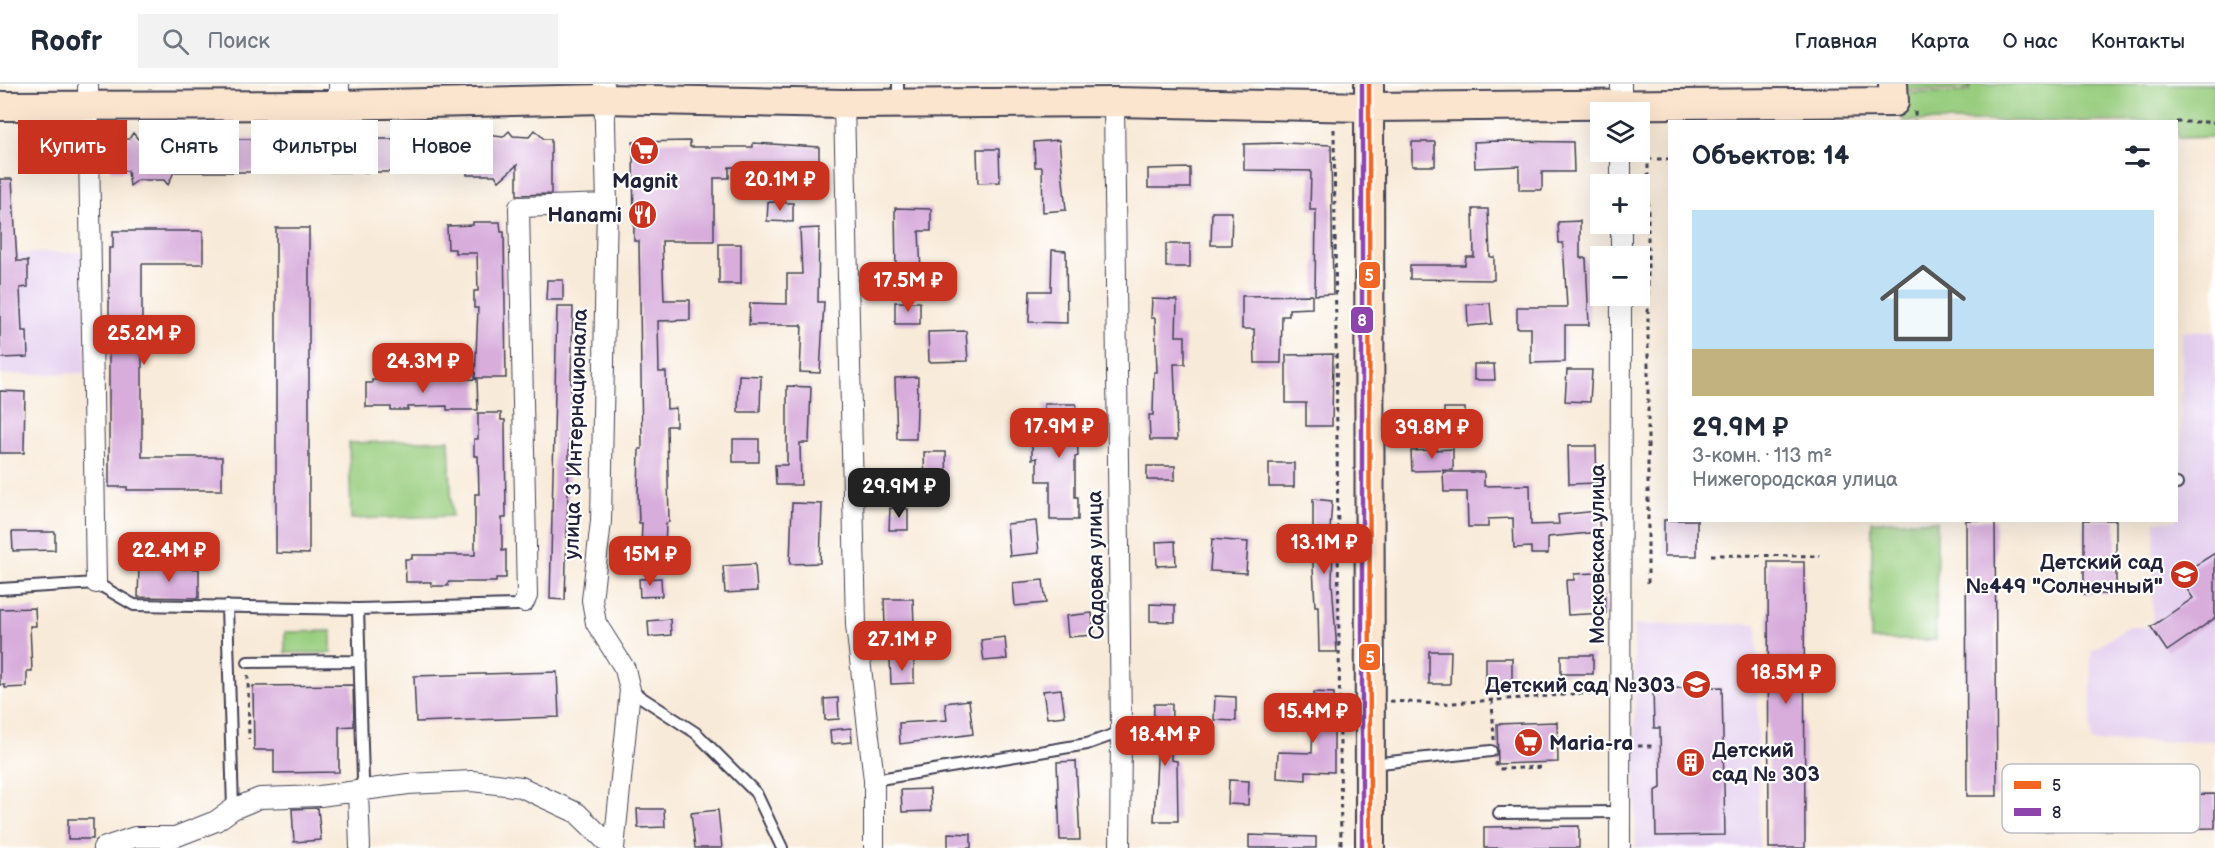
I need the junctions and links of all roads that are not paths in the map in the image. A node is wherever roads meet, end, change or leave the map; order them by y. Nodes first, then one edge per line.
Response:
1 (604, 91) edge
2 (898, 93) edge
3 (339, 94) edge
4 (88, 95) edge
5 (1369, 95) edge
6 (1628, 100) edge
7 (1114, 102) junction
8 (1894, 102) edge
9 (844, 104) junction
10 (0, 106) edge
11 (607, 204) junction
12 (1621, 306) edge
13 (96, 584) junction
14 (0, 589) edge
15 (524, 603) joint
16 (227, 606) junction
17 (358, 609) junction
18 (360, 661) junction
19 (248, 662) road end
20 (630, 690) junction
21 (1121, 732) junction
22 (1491, 751) dead end
23 (1371, 765) junction
24 (874, 780) junction
25 (358, 792) junction
26 (233, 808) junction
27 (1621, 812) junction
28 (1499, 813) dead end
29 (103, 848) edge
30 (360, 848) edge
31 (614, 848) edge
32 (782, 848) edge
33 (874, 848) edge
34 (1120, 848) edge
35 (1370, 848) edge
36 (1620, 848) edge

1 - 3 street
1 - 9 street
1 - 11 street, улица 3 Интернационала
2 - 7 street
2 - 9 street
3 - 4 street
4 - 10 street
4 - 13 street
5 - 6 street
5 - 7 street
5 - 23 street
6 - 8 street
7 - 21 street, Садовая улица
9 - 24 street
11 - 15 street
11 - 20 street, улица 3 Интернационала
12 - 27 street, Московская улица
13 - 14 lane
13 - 16 lane
15 - 17 lane
16 - 17 lane
16 - 26 lane
17 - 18 lane
18 - 19 lane
18 - 25 lane
20 - 31 street, улица 3 Интернационала
20 - 32 lane
21 - 24 lane
21 - 34 street, Садовая улица
22 - 23 lane
23 - 35 street
24 - 33 street
25 - 26 street
25 - 30 street
25 - 31 street
26 - 29 street
27 - 28 lane
27 - 36 street, Московская улица

